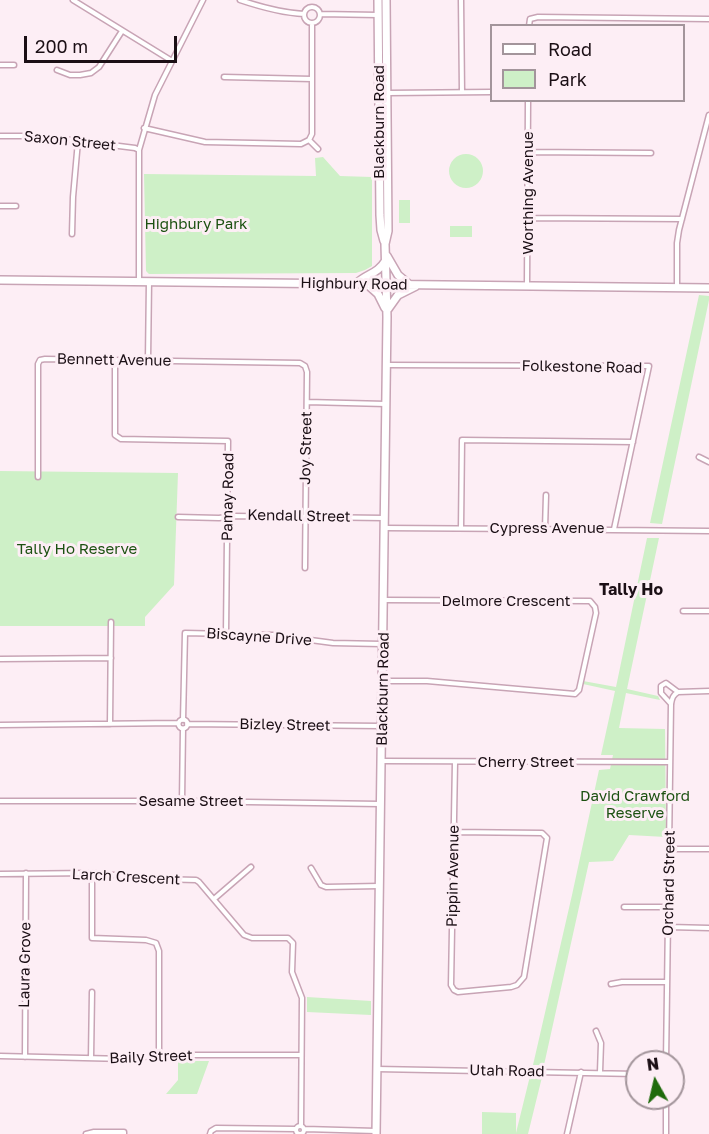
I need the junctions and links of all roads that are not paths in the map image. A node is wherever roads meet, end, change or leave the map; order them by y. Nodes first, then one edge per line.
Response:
1 (73, 0) edge
2 (203, 0) edge
3 (240, 0) edge
4 (378, 0) edge
5 (386, 0) edge
6 (461, 0) edge
7 (304, 14) junction
8 (320, 14) junction
9 (382, 15) junction
10 (709, 18) edge
11 (312, 23) junction
12 (529, 24) edge
13 (122, 31) junction
14 (172, 61) junction
15 (0, 65) edge
16 (14, 65) dead end
17 (57, 70) dead end
18 (224, 77) dead end
19 (312, 79) junction
20 (462, 92) junction
21 (490, 92) edge
22 (383, 93) junction
23 (528, 102) edge
24 (709, 115) edge
25 (144, 128) junction
26 (0, 136) edge
27 (78, 141) junction
28 (309, 141) junction
29 (318, 149) dead end
30 (139, 150) junction
31 (528, 152) junction
32 (651, 153) dead end
33 (0, 206) edge
34 (16, 206) dead end
35 (528, 218) junction
36 (682, 219) junction
37 (72, 234) dead end
38 (386, 257) junction
39 (0, 280) edge
40 (139, 281) junction
41 (149, 281) junction
42 (356, 284) junction
43 (387, 284) junction
44 (368, 285) junction
45 (414, 285) junction
46 (527, 286) junction
47 (677, 288) junction
48 (709, 288) edge
49 (387, 314) junction
50 (148, 360) junction
51 (115, 361) junction
52 (386, 364) junction
53 (305, 366) joint
54 (307, 402) junction
55 (386, 404) junction
56 (633, 442) junction
57 (699, 457) dead end
58 (709, 462) edge
59 (38, 477) dead end
60 (546, 495) dead end
61 (178, 517) dead end
62 (228, 517) junction
63 (305, 517) junction
64 (384, 518) junction
65 (385, 528) junction
66 (461, 528) junction
67 (545, 529) junction
68 (614, 529) junction
69 (709, 531) edge
70 (304, 568) dead end
71 (384, 600) junction
72 (683, 611) dead end
73 (709, 611) edge
74 (111, 622) dead end
75 (226, 634) junction
76 (383, 644) junction
77 (111, 658) junction
78 (0, 659) edge
79 (383, 681) junction
80 (678, 692) junction
81 (709, 692) edge
82 (671, 705) junction
83 (185, 722) junction
84 (178, 723) junction
85 (0, 724) edge
86 (110, 724) junction
87 (382, 726) junction
88 (183, 729) junction
89 (382, 761) junction
90 (455, 762) junction
91 (670, 762) junction
92 (0, 801) edge
93 (182, 801) junction
94 (381, 804) junction
95 (454, 832) junction
96 (669, 849) junction
97 (709, 849) edge
98 (251, 867) dead end
99 (311, 868) dead end
100 (26, 873) junction
101 (92, 873) junction
102 (0, 874) edge
103 (380, 886) junction
104 (214, 899) junction
105 (624, 907) dead end
106 (669, 907) junction
107 (669, 927) junction
108 (709, 928) edge
109 (667, 982) junction
110 (611, 984) dead end
111 (92, 992) dead end
112 (596, 1031) dead end
113 (666, 1050) edge
114 (159, 1055) junction
115 (301, 1055) junction
116 (0, 1056) edge
117 (25, 1057) junction
118 (91, 1058) junction
119 (378, 1069) junction
120 (581, 1072) junction
121 (600, 1072) junction
122 (625, 1073) edge
123 (666, 1110) edge
124 (303, 1127) junction
125 (296, 1129) junction
126 (376, 1132) edge
127 (124, 1133) edge
128 (86, 1134) edge
129 (210, 1134) edge
130 (567, 1134) edge
131 (666, 1134) edge

1 - 13 street
2 - 14 street
3 - 7 street
4 - 9 main road, Blackburn Road
5 - 9 main road, Blackburn Road
6 - 20 street
7 - 8 street
7 - 11 street
8 - 9 street
8 - 11 street
9 - 22 main road, Blackburn Road
10 - 12 street
11 - 19 street
13 - 14 street
13 - 17 street
14 - 25 street
15 - 16 street
18 - 19 street
19 - 28 street
20 - 21 street
20 - 22 street
22 - 38 main road, Blackburn Road
23 - 31 street, Worthing Avenue
24 - 36 street
25 - 28 street
25 - 30 street
26 - 27 street, Saxon Street
27 - 30 street, Saxon Street
27 - 37 street
28 - 29 street
30 - 40 street
31 - 32 street
31 - 35 street, Worthing Avenue
33 - 34 street
35 - 36 street
35 - 46 street, Worthing Avenue
36 - 47 street
38 - 42 main road
38 - 43 main road, Blackburn Road
38 - 45 main road
39 - 40 main road, Highbury Road
40 - 41 main road, Highbury Road
41 - 42 main road, Highbury Road
41 - 50 street
42 - 44 main road, Highbury Road
43 - 44 main road, Highbury Road
43 - 45 main road, Highbury Road
43 - 49 main road, Blackburn Road
44 - 49 main road
45 - 46 main road, Highbury Road
45 - 49 main road
46 - 47 main road, Highbury Road
47 - 48 main road, Highbury Road
49 - 52 main road, Blackburn Road
50 - 51 street, Bennett Avenue
50 - 53 street, Bennett Avenue
51 - 59 street, Bennett Avenue
51 - 62 street, Pamay Road
52 - 55 main road, Blackburn Road
52 - 56 street, Folkestone Road
53 - 54 street, Joy Street
54 - 55 street
54 - 63 street, Joy Street
55 - 64 main road, Blackburn Road
56 - 66 street
56 - 68 street, Folkestone Road
57 - 58 street
60 - 67 street
61 - 62 street, Kendall Street
62 - 63 street, Kendall Street
62 - 75 street, Pamay Road
63 - 64 street, Kendall Street
63 - 70 street, Joy Street
64 - 65 main road, Blackburn Road
65 - 66 street, Cypress Avenue
65 - 71 main road, Blackburn Road
66 - 67 street, Cypress Avenue
67 - 68 street, Cypress Avenue
68 - 69 street, Cypress Avenue
71 - 76 main road, Blackburn Road
71 - 79 street, Delmore Crescent
72 - 73 street
74 - 77 street
75 - 76 street, Biscayne Drive
75 - 83 street, Biscayne Drive
76 - 79 main road, Blackburn Road
77 - 78 street
77 - 86 street
79 - 87 main road, Blackburn Road
80 - 81 street
80 - 82 street, Orchard Street
80 - 82 street, Orchard Street
82 - 91 street, Orchard Street
83 - 84 street
83 - 87 street, Bizley Street
83 - 88 street
84 - 86 street
84 - 88 street
85 - 86 street
87 - 89 main road, Blackburn Road
88 - 93 street
89 - 90 street, Cherry Street
89 - 94 main road, Blackburn Road
90 - 91 street, Cherry Street
90 - 95 street, Pippin Avenue
91 - 96 street, Orchard Street
92 - 93 street, Sesame Street
93 - 94 street, Sesame Street
94 - 103 main road, Blackburn Road
95 - 95 street, Pippin Avenue
96 - 97 street
96 - 106 street, Orchard Street
98 - 104 street
99 - 103 street
100 - 101 street, Larch Crescent
100 - 102 street, Larch Crescent
100 - 117 street, Laura Grove
101 - 104 street, Larch Crescent
101 - 114 street
103 - 119 main road, Blackburn Road
104 - 115 street, Larch Crescent
105 - 106 street
106 - 107 street, Orchard Street
107 - 108 street
107 - 109 street, Orchard Street
109 - 110 street
109 - 113 street, Orchard Street
111 - 118 street
112 - 121 street
114 - 115 street, Baily Street
114 - 118 street, Baily Street
115 - 124 street, Larch Crescent
116 - 117 street, Baily Street
117 - 118 street, Baily Street
119 - 120 street, Utah Road
119 - 126 main road, Blackburn Road
120 - 121 street, Utah Road
120 - 130 street
121 - 122 street, Utah Road
123 - 131 street
124 - 125 street
124 - 125 street
124 - 126 street
125 - 129 street
127 - 128 street

